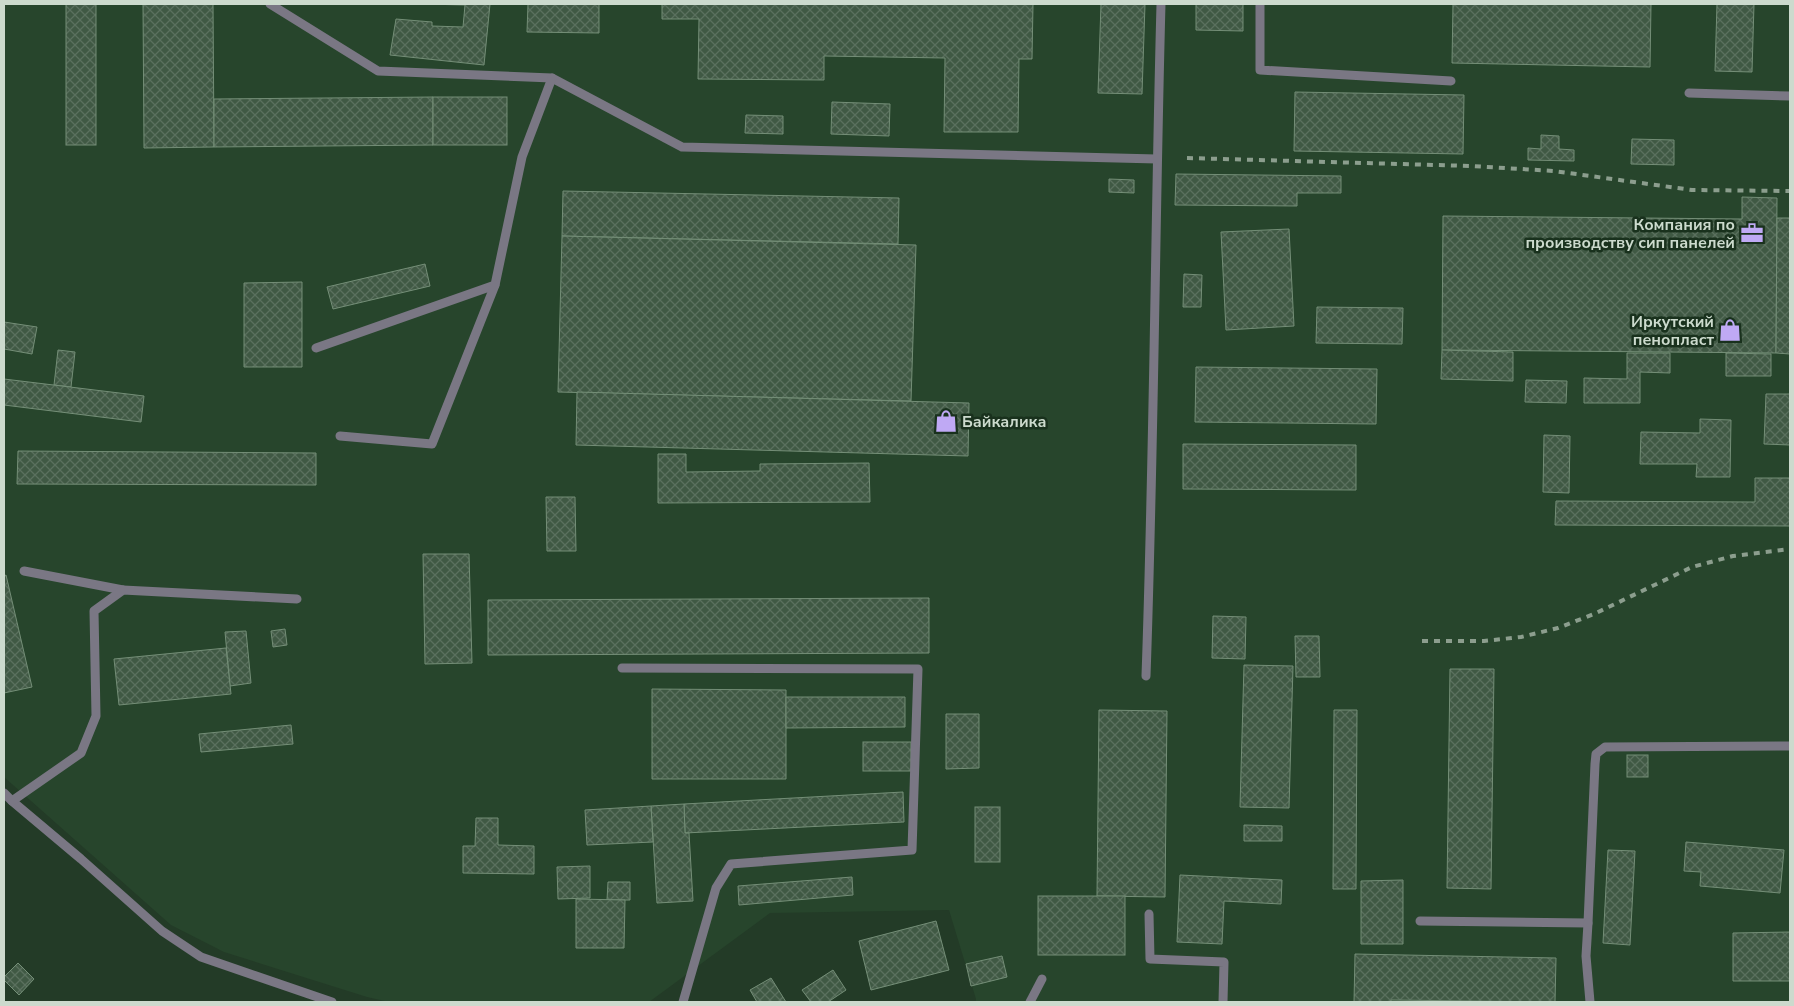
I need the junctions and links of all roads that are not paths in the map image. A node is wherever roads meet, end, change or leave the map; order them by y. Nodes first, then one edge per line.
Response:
1 (270, 4) edge
2 (1161, 4) edge
3 (1260, 4) edge
4 (552, 78) junction
5 (1451, 81) dead end
6 (1689, 93) dead end
7 (1790, 96) edge
8 (1157, 159) junction
9 (495, 285) junction
10 (316, 348) dead end
11 (340, 436) dead end
12 (24, 572) dead end
13 (123, 590) junction
14 (297, 599) dead end
15 (622, 668) dead end
16 (1146, 676) dead end
17 (1790, 746) edge
18 (4, 793) edge
19 (12, 802) junction
20 (1149, 914) dead end
21 (1420, 921) dead end
22 (1588, 923) junction
23 (1042, 979) dead end
24 (332, 1002) edge
25 (684, 1002) edge
26 (1030, 1002) edge
27 (1223, 1002) edge
28 (1590, 1002) edge

1 - 4 lane
2 - 8 lane
3 - 5 lane
4 - 8 lane
4 - 9 lane
6 - 7 lane
8 - 16 lane
9 - 10 lane
9 - 11 lane
12 - 13 lane
13 - 14 lane
13 - 19 lane
15 - 25 lane
17 - 22 lane
18 - 19 lane
19 - 24 lane
20 - 27 lane
21 - 22 lane
22 - 28 lane
23 - 26 lane

